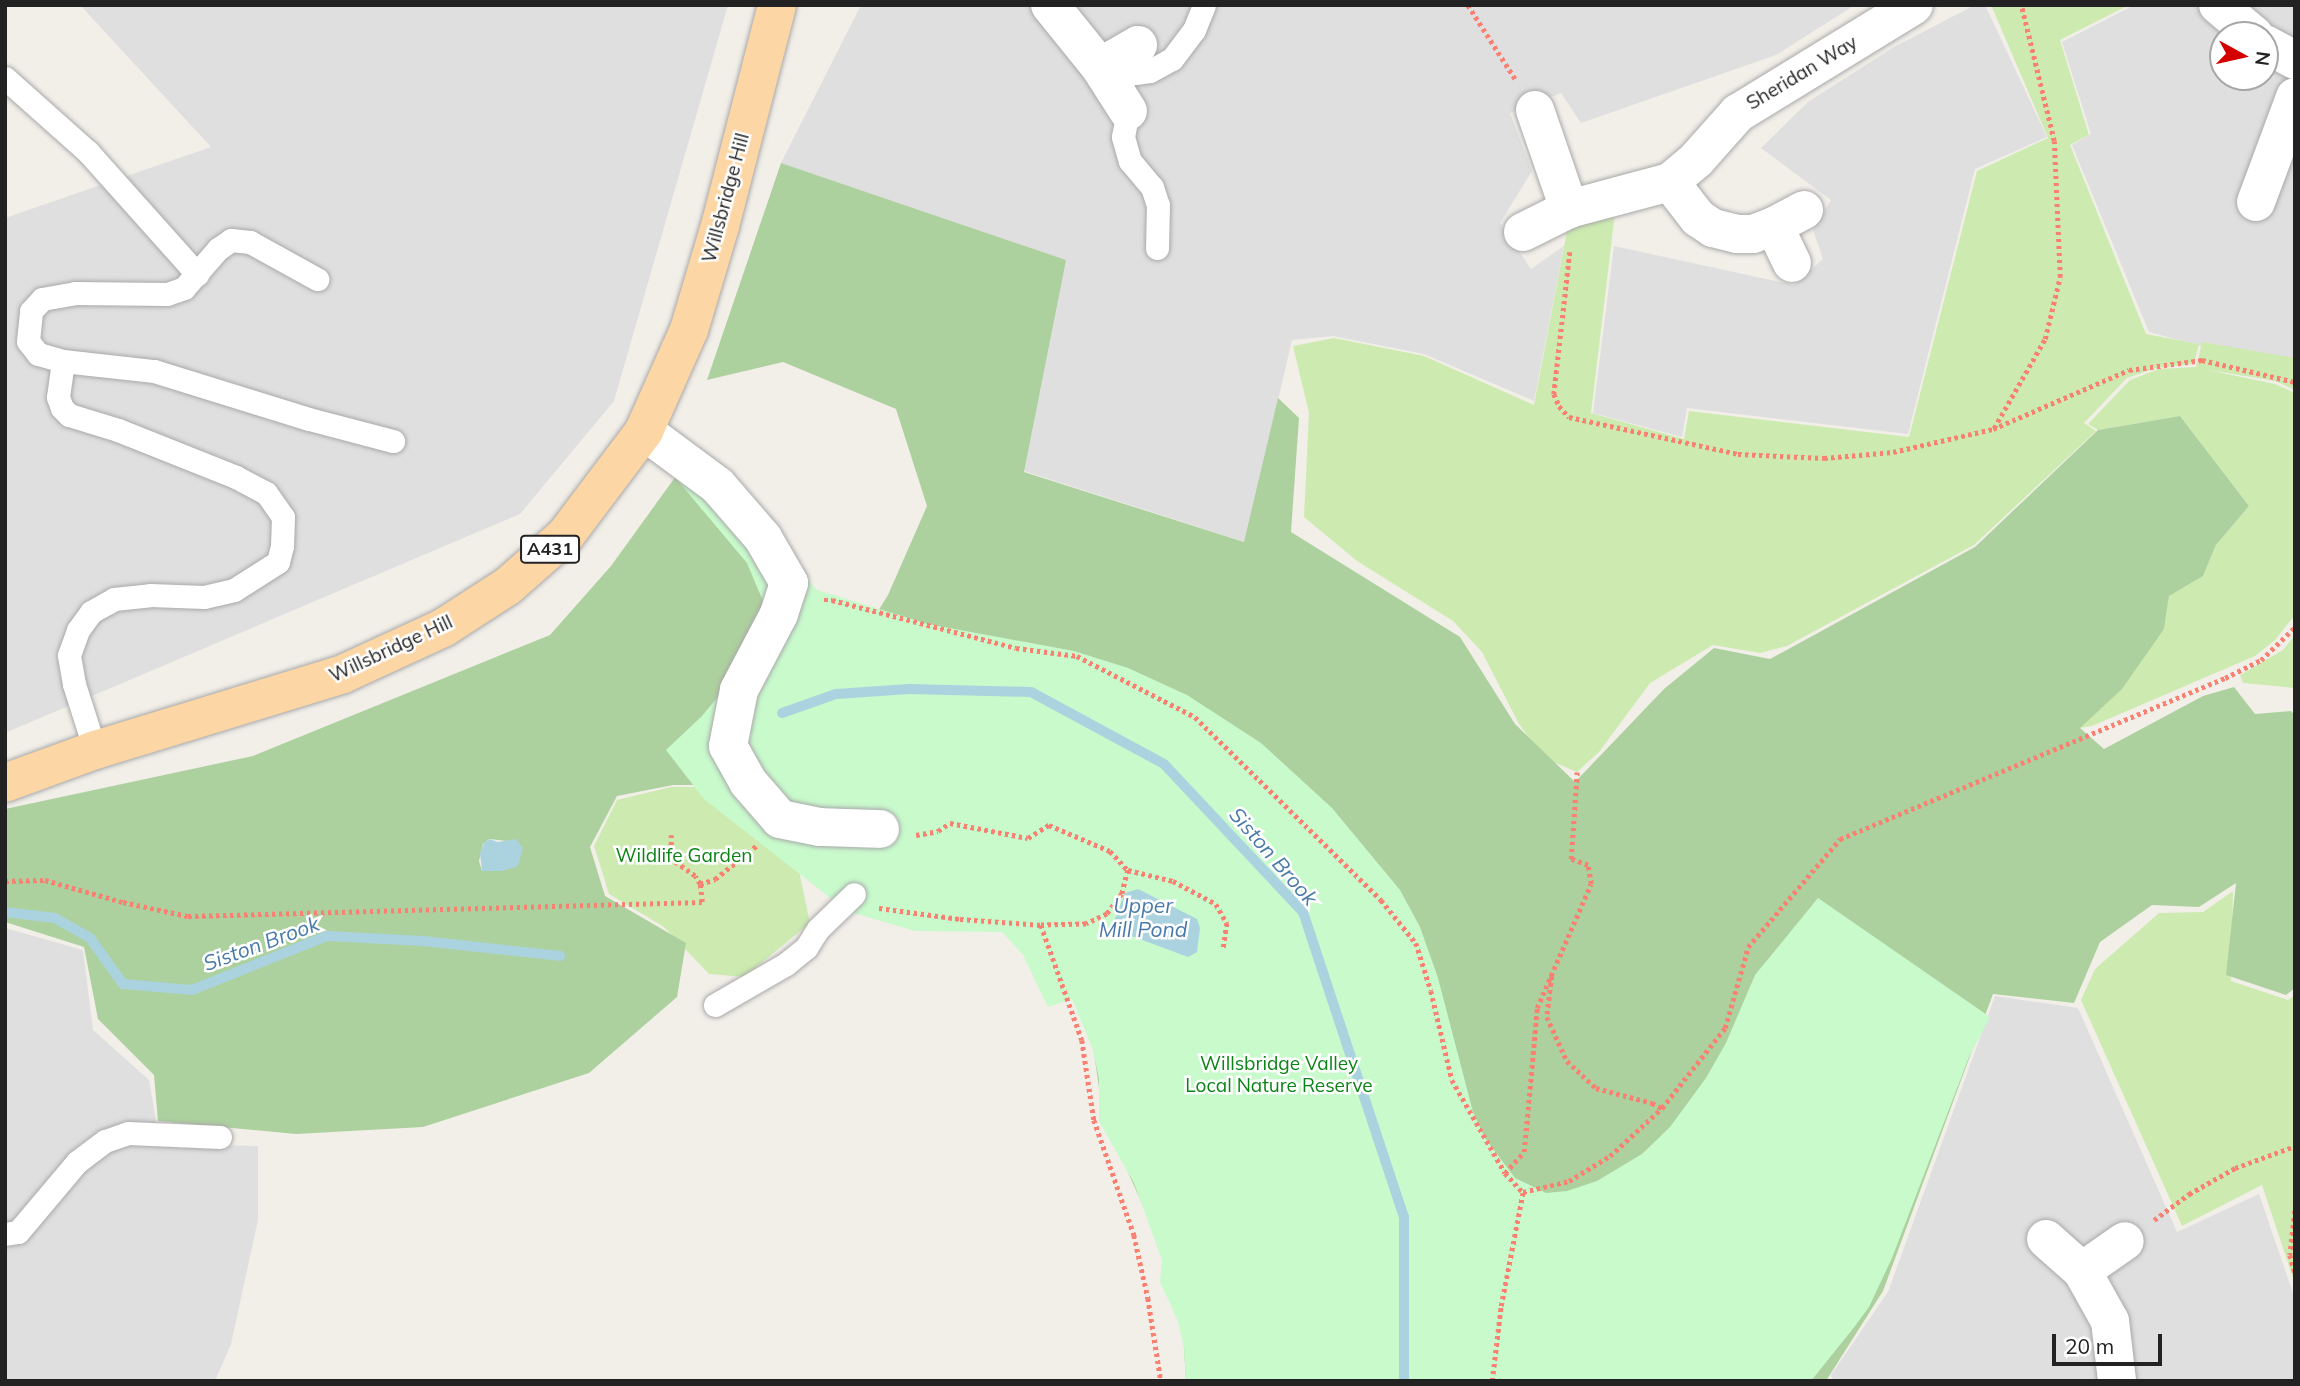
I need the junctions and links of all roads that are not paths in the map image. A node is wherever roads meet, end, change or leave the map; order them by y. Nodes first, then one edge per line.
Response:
1 (777, 5) edge
2 (1050, 5) edge
3 (1204, 5) edge
4 (1914, 5) edge
5 (2218, 5) edge
6 (2237, 21) edge
7 (1138, 45) dead end
8 (2279, 51) edge
9 (2295, 60) edge
10 (1103, 72) junction
11 (5, 78) edge
12 (2295, 97) edge
13 (1535, 110) road end
14 (1128, 111) joint
15 (2284, 157) edge
16 (1670, 182) junction
17 (2256, 202) dead end
18 (1569, 209) junction
19 (1523, 232) dead end
20 (1157, 248) dead end
21 (1792, 263) dead end
22 (197, 274) junction
23 (317, 279) dead end
24 (63, 361) junction
25 (644, 432) junction
26 (393, 441) dead end
27 (95, 750) junction
28 (5, 783) edge
29 (880, 829) road end
30 (854, 894) dead end
31 (715, 1005) dead end
32 (220, 1137) dead end
33 (5, 1234) edge
34 (2046, 1239) dead end
35 (2125, 1241) road end
36 (2082, 1271) junction
37 (2117, 1381) edge

1 - 25 main road, Willsbridge Hill / A431
2 - 10 street
3 - 10 lane
4 - 16 street, Sheridan Way
5 - 6 street
7 - 10 street
8 - 9 street
10 - 14 street
11 - 22 lane
12 - 15 street
13 - 18 street
14 - 20 lane
15 - 17 street
16 - 18 street, Sheridan Way
16 - 21 street
18 - 19 street, Sheridan Way
22 - 23 lane
22 - 24 lane
24 - 26 lane
24 - 27 lane
25 - 27 main road, Willsbridge Hill / A431
25 - 29 street
27 - 28 main road, Willsbridge Hill / A431
30 - 31 lane
32 - 33 lane
34 - 36 street
35 - 36 street
36 - 37 street

